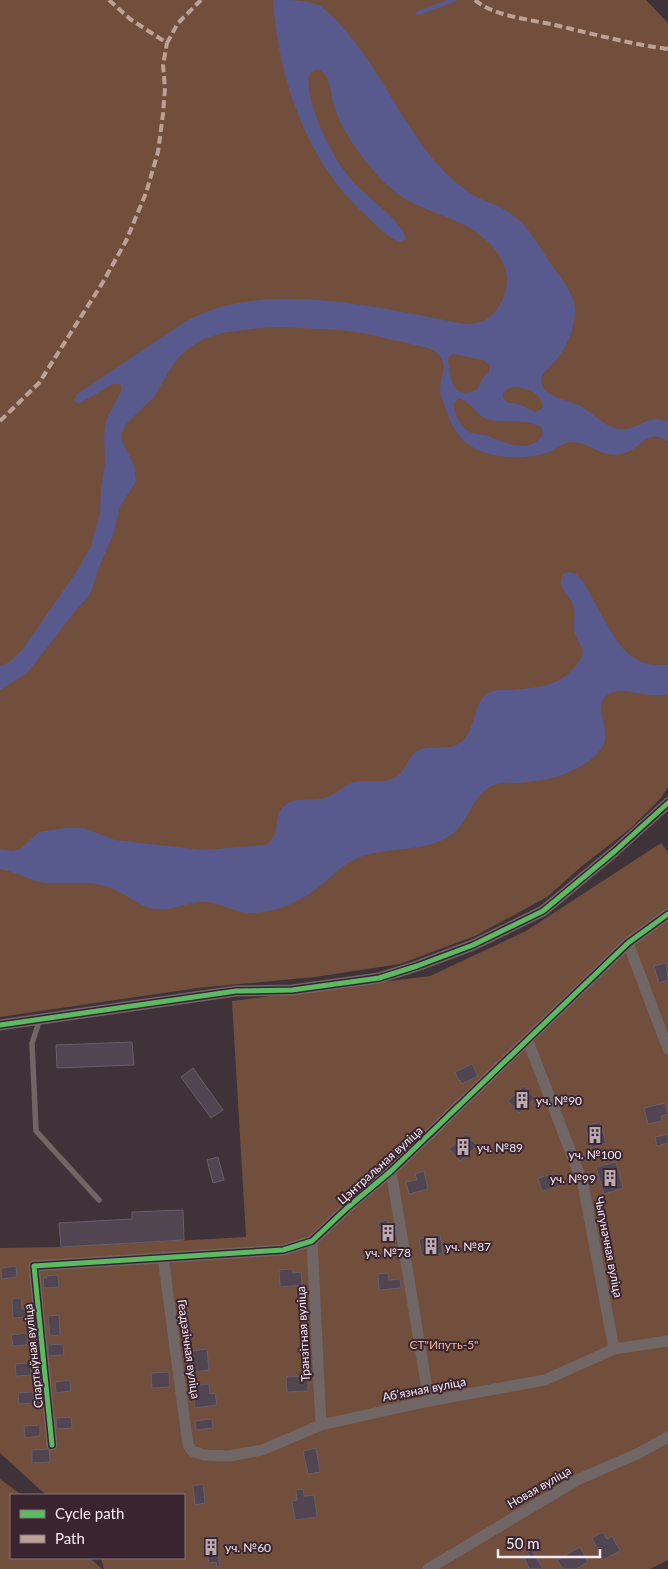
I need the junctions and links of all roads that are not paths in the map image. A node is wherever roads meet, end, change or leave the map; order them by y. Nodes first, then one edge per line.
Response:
1 (666, 809) edge
2 (668, 914) edge
3 (628, 943) junction
4 (40, 1019) junction
5 (0, 1025) edge
6 (528, 1041) junction
7 (668, 1049) edge
8 (391, 1171) junction
9 (99, 1200) dead end
10 (312, 1241) junction
11 (163, 1256) junction
12 (34, 1266) joint
13 (668, 1341) edge
14 (614, 1348) junction
15 (429, 1401) junction
16 (321, 1425) junction
17 (668, 1438) edge
18 (52, 1445) dead end
19 (188, 1445) joint
20 (428, 1569) edge

1 - 4 street
2 - 3 street, Цэнтральная вуліца
3 - 6 street, Цэнтральная вуліца
3 - 7 street
4 - 5 street
4 - 9 lane
6 - 8 street, Цэнтральная вуліца
6 - 14 street, Чыгуначная вуліца
8 - 10 street, Цэнтральная вуліца
8 - 15 street
10 - 11 street, Цэнтральная вуліца
10 - 16 street, Транзітная вуліца
11 - 12 street, Цэнтральная вуліца
11 - 19 street, Геадэзічная вуліца
12 - 18 street, Спартыўная вуліца
13 - 14 street, Абʼязная вуліца
14 - 15 street, Абʼязная вуліца
15 - 16 street, Абʼязная вуліца
16 - 19 street, Абʼязная вуліца
17 - 20 street, Новая вуліца

